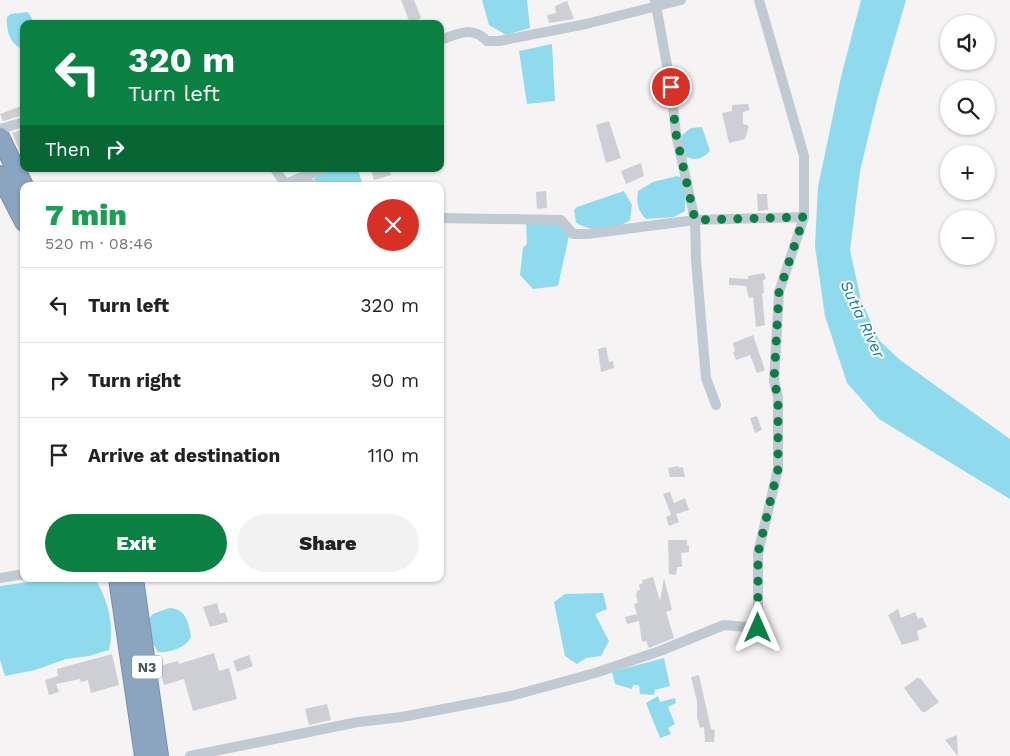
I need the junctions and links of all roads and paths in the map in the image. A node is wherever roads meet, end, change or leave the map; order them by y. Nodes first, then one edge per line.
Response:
1 (681, 0) edge
2 (759, 0) edge
3 (656, 3) edge
4 (444, 39) edge
5 (20, 123) edge
6 (0, 129) edge
7 (0, 137) edge
8 (316, 172) edge
9 (0, 175) edge
10 (298, 179) junction
11 (22, 182) edge
12 (290, 182) edge
13 (308, 182) edge
14 (20, 214) edge
15 (804, 217) junction
16 (444, 218) edge
17 (695, 220) junction
18 (716, 405) dead end
19 (20, 575) edge
20 (0, 578) edge
21 (118, 582) edge
22 (134, 582) edge
23 (144, 756) edge
24 (159, 756) edge
25 (190, 756) edge

1 - 3 street
2 - 15 street
3 - 4 street
3 - 17 street
5 - 6 street
7 - 11 highway
8 - 10 street
9 - 14 highway
10 - 12 street
10 - 13 street
15 - 17 street
15 - 25 street
16 - 17 street
17 - 18 street
19 - 20 street
21 - 23 highway, N3
22 - 24 highway, N3

